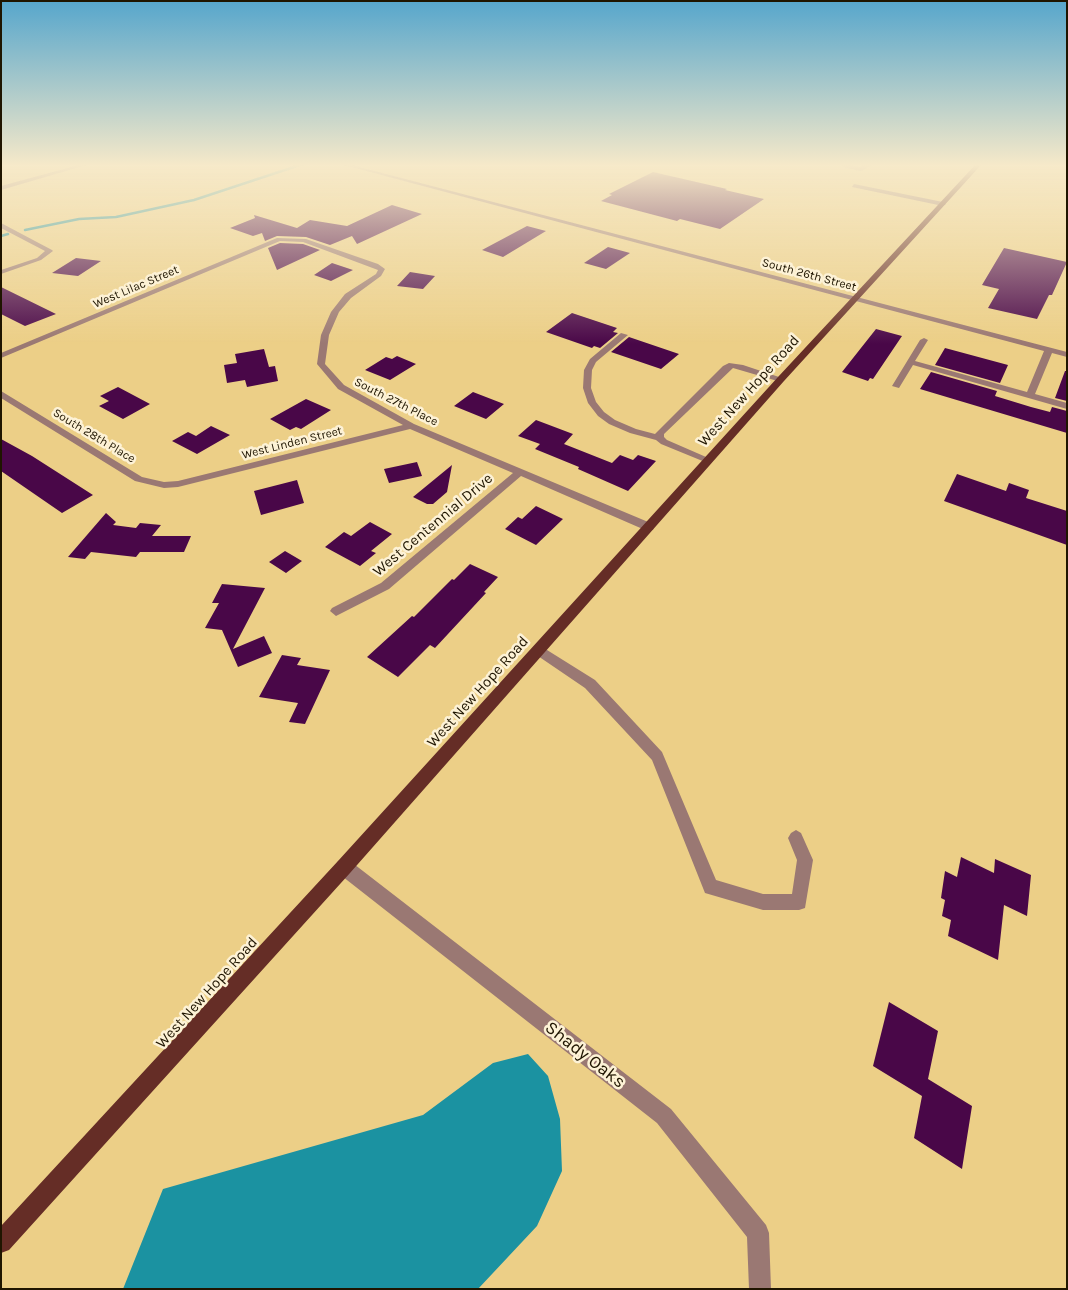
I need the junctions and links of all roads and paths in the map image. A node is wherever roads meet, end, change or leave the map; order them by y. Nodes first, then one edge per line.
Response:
1 (572, 224) edge
2 (924, 224) edge
3 (1, 225) edge
4 (279, 238) joint
5 (1, 272) edge
6 (855, 299) junction
7 (624, 335) dead end
8 (924, 340) dead end
9 (1049, 350) junction
10 (1066, 353) edge
11 (1, 356) edge
12 (910, 362) junction
13 (780, 379) junction
14 (896, 386) dead end
15 (1, 394) edge
16 (1030, 395) junction
17 (1067, 406) edge
18 (411, 426) junction
19 (659, 438) junction
20 (708, 460) junction
21 (520, 472) junction
22 (178, 484) joint
23 (649, 527) junction
24 (336, 611) dead end
25 (539, 650) junction
26 (796, 838) dead end
27 (344, 867) junction
28 (1, 1242) edge
29 (760, 1289) edge

1 - 6 street, South 26th Street
2 - 6 main road, West New Hope Road
3 - 5 street
4 - 11 street, West Lilac Street
4 - 18 street, South 27th Place
6 - 9 street, South 26th Street
6 - 13 main road, West New Hope Road
7 - 19 street
8 - 12 street
9 - 10 street, South 26th Street
9 - 16 street
12 - 14 street
12 - 16 street
13 - 19 street
13 - 20 main road, West New Hope Road
15 - 22 street, South 28th Place
16 - 17 street
18 - 21 street, South 27th Place
18 - 22 street, West Linden Street
19 - 20 street
20 - 23 main road, West New Hope Road
21 - 23 street, South 27th Place
21 - 24 street, West Centennial Drive
23 - 25 main road, West New Hope Road
25 - 26 street
25 - 27 main road, West New Hope Road
27 - 28 main road, West New Hope Road
27 - 29 street, Shady Oaks

